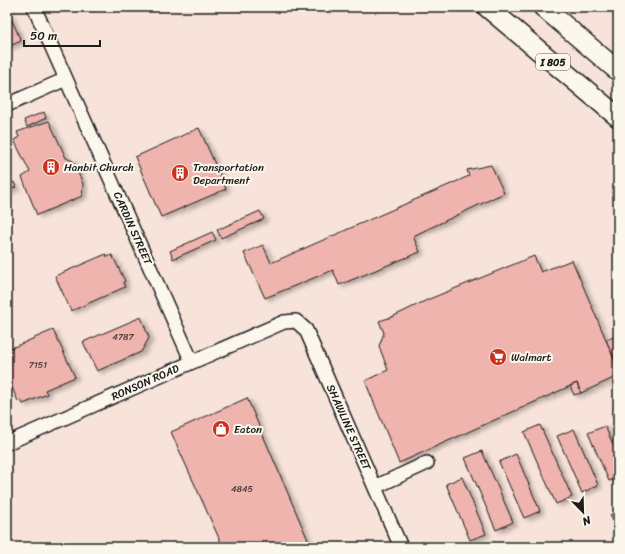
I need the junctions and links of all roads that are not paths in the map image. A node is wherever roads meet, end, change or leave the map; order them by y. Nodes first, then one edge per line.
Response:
1 (34, 7) edge
2 (487, 7) edge
3 (543, 7) edge
4 (618, 71) edge
5 (66, 79) junction
6 (7, 105) edge
7 (618, 117) edge
8 (284, 322) joint
9 (192, 362) junction
10 (7, 443) edge
11 (427, 463) dead end
12 (375, 487) junction
13 (401, 547) edge

1 - 5 street, CARDIN STREET
2 - 7 highway, I 805
3 - 4 highway
5 - 6 street
5 - 9 street, CARDIN STREET
8 - 9 street, RONSON ROAD
8 - 12 street, SHAWLINE STREET
9 - 10 street, RONSON ROAD
11 - 12 street
12 - 13 street, SHAWLINE STREET

